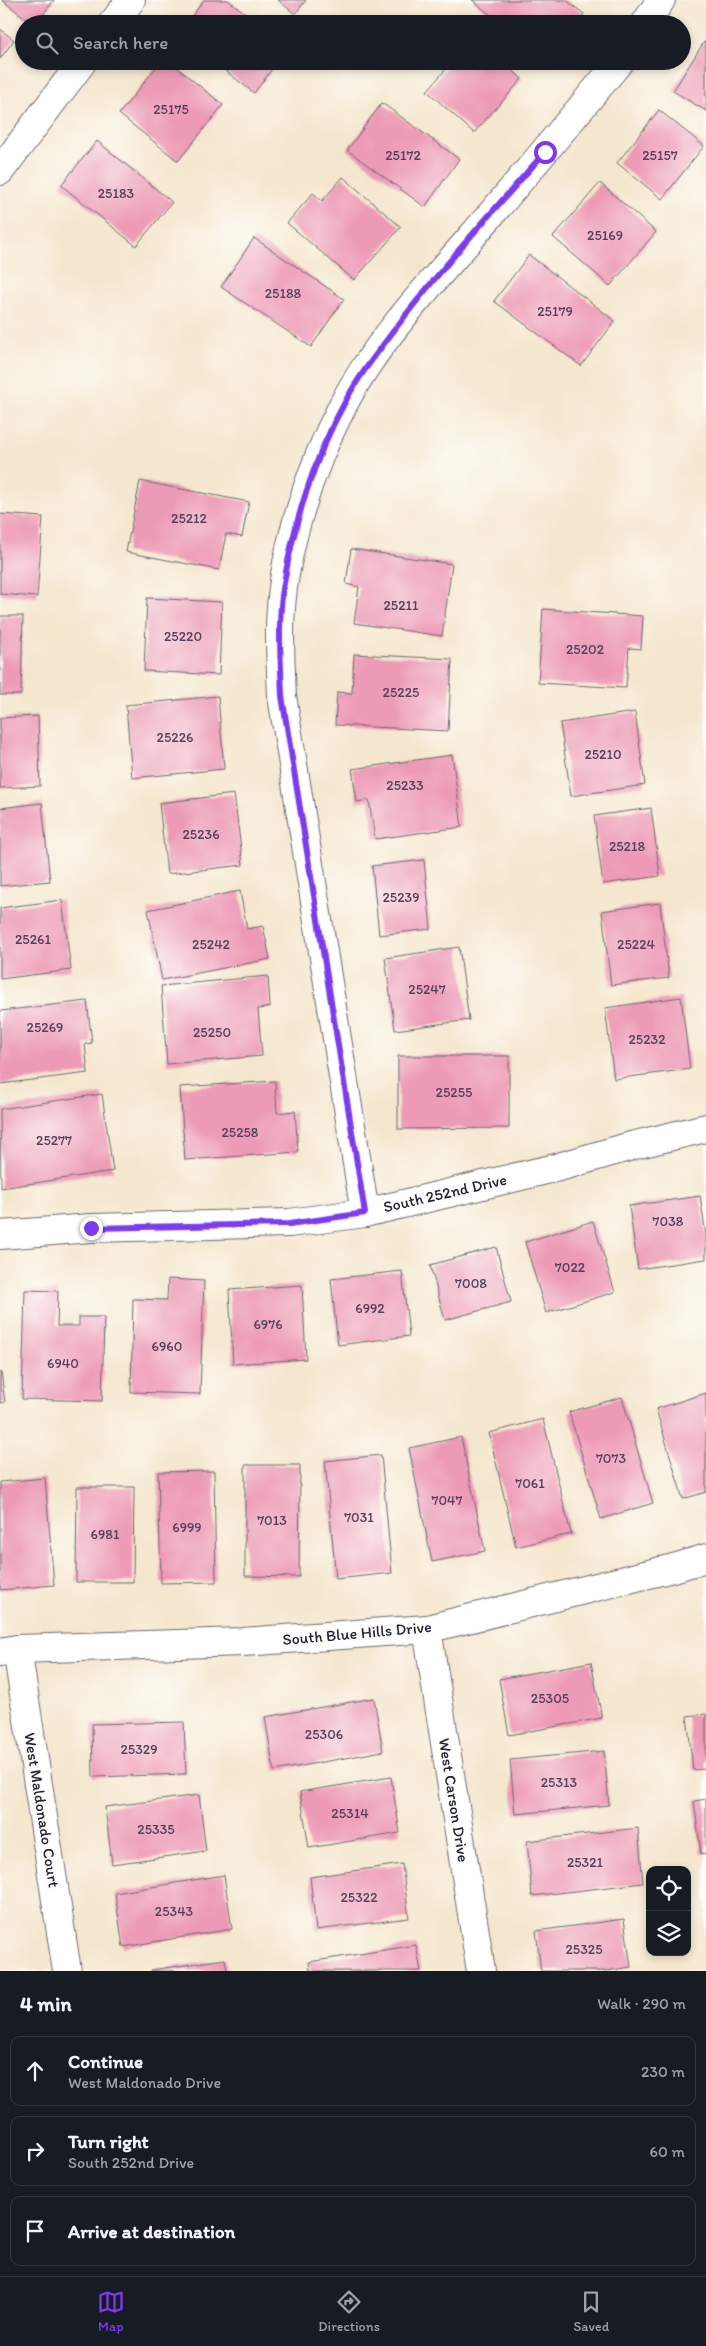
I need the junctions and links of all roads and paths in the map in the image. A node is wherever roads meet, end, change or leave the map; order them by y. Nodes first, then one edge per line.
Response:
1 (131, 0) edge
2 (661, 0) edge
3 (119, 15) edge
4 (651, 15) edge
5 (76, 70) edge
6 (612, 70) edge
7 (0, 171) edge
8 (706, 1128) edge
9 (365, 1213) junction
10 (0, 1235) edge
11 (706, 1558) edge
12 (427, 1629) junction
13 (9, 1651) edge
14 (67, 1971) edge
15 (481, 1971) edge

1 - 3 street
2 - 4 street
5 - 7 street
6 - 9 street
8 - 9 street, South 252nd Drive
9 - 10 street, South 252nd Drive
11 - 12 street, South Blue Hills Drive
12 - 13 street, South Blue Hills Drive
12 - 15 street, West Carson Drive
13 - 14 street, West Maldonado Court

